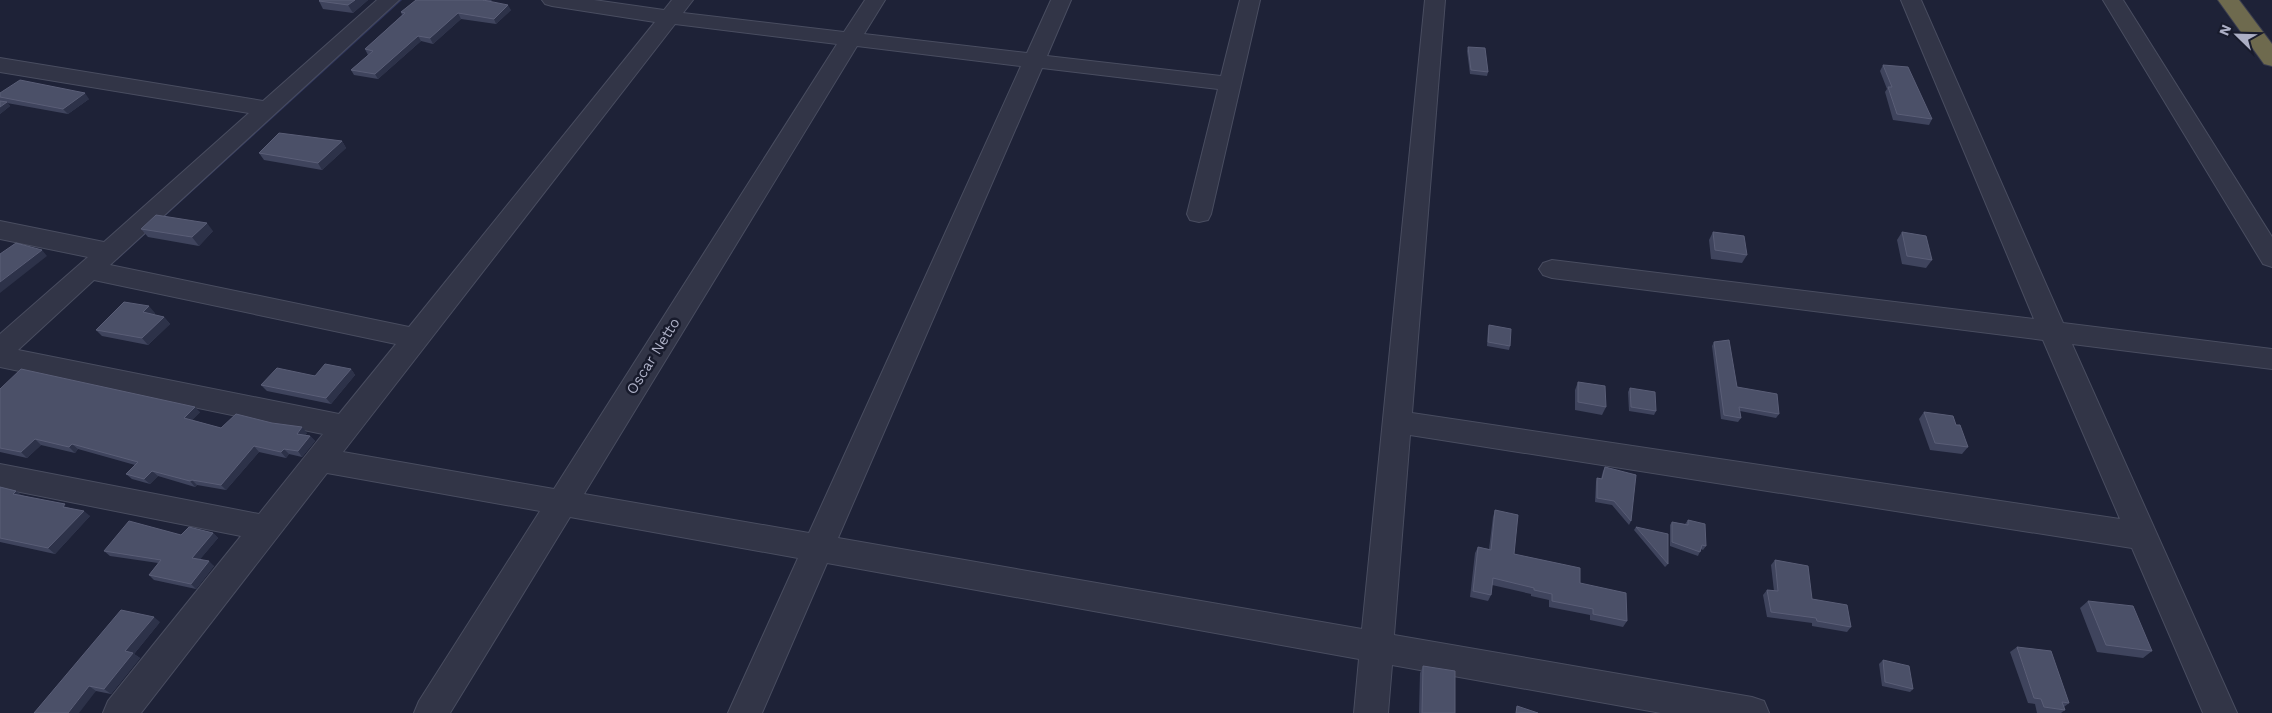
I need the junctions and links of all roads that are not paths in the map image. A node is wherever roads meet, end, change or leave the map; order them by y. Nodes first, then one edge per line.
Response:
1 (389, 0) edge
2 (552, 0) edge
3 (875, 0) edge
4 (1061, 0) edge
5 (1250, 0) edge
6 (1435, 0) edge
7 (1912, 0) edge
8 (2113, 0) edge
9 (2228, 0) edge
10 (676, 8) edge
11 (851, 39) junction
12 (2272, 59) edge
13 (1034, 61) junction
14 (0, 65) edge
15 (1230, 84) junction
16 (267, 109) junction
17 (1199, 214) dead end
18 (0, 230) edge
19 (109, 252) junction
20 (2272, 258) edge
21 (1552, 269) dead end
22 (89, 270) junction
23 (2054, 332) junction
24 (416, 338) junction
25 (0, 350) edge
26 (0, 357) edge
27 (2272, 359) edge
28 (1397, 422) junction
29 (345, 427) junction
30 (320, 460) junction
31 (0, 476) edge
32 (562, 503) junction
33 (265, 528) junction
34 (2142, 536) junction
35 (818, 548) junction
36 (1376, 648) junction
37 (120, 713) edge
38 (431, 713) edge
39 (745, 713) edge
40 (1371, 713) edge
41 (1752, 713) edge
42 (2220, 713) edge

1 - 16 street
2 - 10 street
3 - 11 street, Oscar Netto
4 - 13 street
5 - 15 street
6 - 28 street
7 - 23 street
8 - 20 street
9 - 12 highway
10 - 11 street
10 - 24 street
11 - 13 street
11 - 32 street, Oscar Netto
13 - 15 street
13 - 35 street
14 - 16 street
15 - 17 street
16 - 19 street
18 - 19 street
19 - 22 street
21 - 23 street
22 - 24 street
22 - 25 street
23 - 27 street
23 - 34 street
24 - 29 street
26 - 29 street
28 - 34 street
28 - 36 street
29 - 30 street
30 - 32 street
30 - 33 street
31 - 33 street
32 - 35 street
32 - 38 street, Oscar Netto
33 - 37 street
34 - 42 street
35 - 36 street
35 - 39 street
36 - 40 street
36 - 41 street

